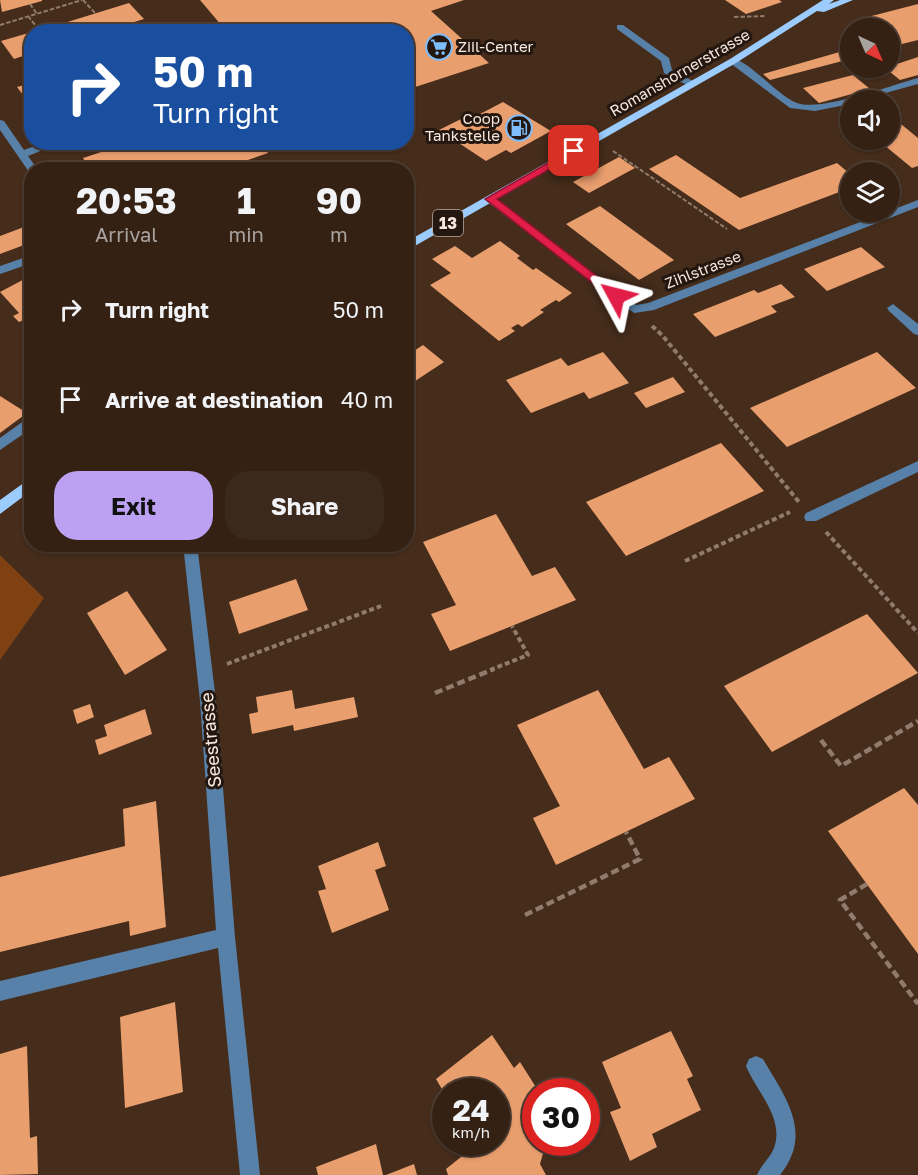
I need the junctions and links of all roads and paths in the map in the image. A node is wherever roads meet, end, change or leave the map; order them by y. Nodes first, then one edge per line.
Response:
1 (82, 0) edge
2 (819, 0) edge
3 (829, 0) edge
4 (848, 0) edge
5 (30, 4) dead end
6 (95, 13) dead end
7 (37, 14) junction
8 (806, 15) junction
9 (28, 16) junction
10 (770, 16) dead end
11 (734, 17) dead end
12 (34, 24) edge
13 (0, 25) edge
14 (620, 27) dead end
15 (733, 61) junction
16 (918, 81) edge
17 (692, 84) junction
18 (888, 90) edge
19 (840, 103) edge
20 (0, 123) edge
21 (604, 146) dead end
22 (35, 150) edge
23 (23, 154) junction
24 (28, 162) edge
25 (490, 199) junction
26 (918, 203) edge
27 (726, 229) dead end
28 (414, 242) edge
29 (24, 262) edge
30 (0, 270) edge
31 (893, 308) dead end
32 (634, 309) junction
33 (918, 331) edge
34 (24, 426) edge
35 (0, 445) edge
36 (918, 466) edge
37 (24, 488) edge
38 (0, 508) edge
39 (807, 512) junction
40 (191, 552) edge
41 (685, 561) dead end
42 (381, 606) dead end
43 (512, 626) dead end
44 (918, 633) edge
45 (205, 671) junction
46 (435, 693) dead end
47 (918, 721) edge
48 (821, 740) dead end
49 (626, 832) dead end
50 (867, 884) dead end
51 (525, 915) dead end
52 (226, 937) junction
53 (0, 991) edge
54 (918, 1004) edge
55 (756, 1066) dead end
56 (250, 1175) edge
57 (767, 1175) edge

1 - 6 path
1 - 7 path
2 - 8 main road, Romanshornerstrasse / 13
3 - 8 main road, Romanshornerstrasse / 13
4 - 8 main road, 13
5 - 7 path
7 - 9 path
8 - 15 main road, Romanshornerstrasse / 13
9 - 12 path
9 - 13 path
10 - 11 path
14 - 17 street
15 - 17 main road, Romanshornerstrasse / 13
15 - 19 street
16 - 18 street
17 - 25 main road, Romanshornerstrasse / 13
20 - 23 street
21 - 27 path
22 - 23 street
23 - 24 street
25 - 28 main road, Romanshornerstrasse / 13
25 - 32 street
26 - 32 street, Zihlstrasse
29 - 30 street
31 - 33 street
32 - 39 path
34 - 35 street
36 - 39 street
37 - 38 main road
39 - 41 path
39 - 44 path
40 - 45 street, Seestrasse
42 - 45 path
43 - 46 path
45 - 52 street, Seestrasse
47 - 48 path
49 - 51 path
50 - 54 path
52 - 53 street
52 - 56 street, Seestrasse
55 - 57 street

